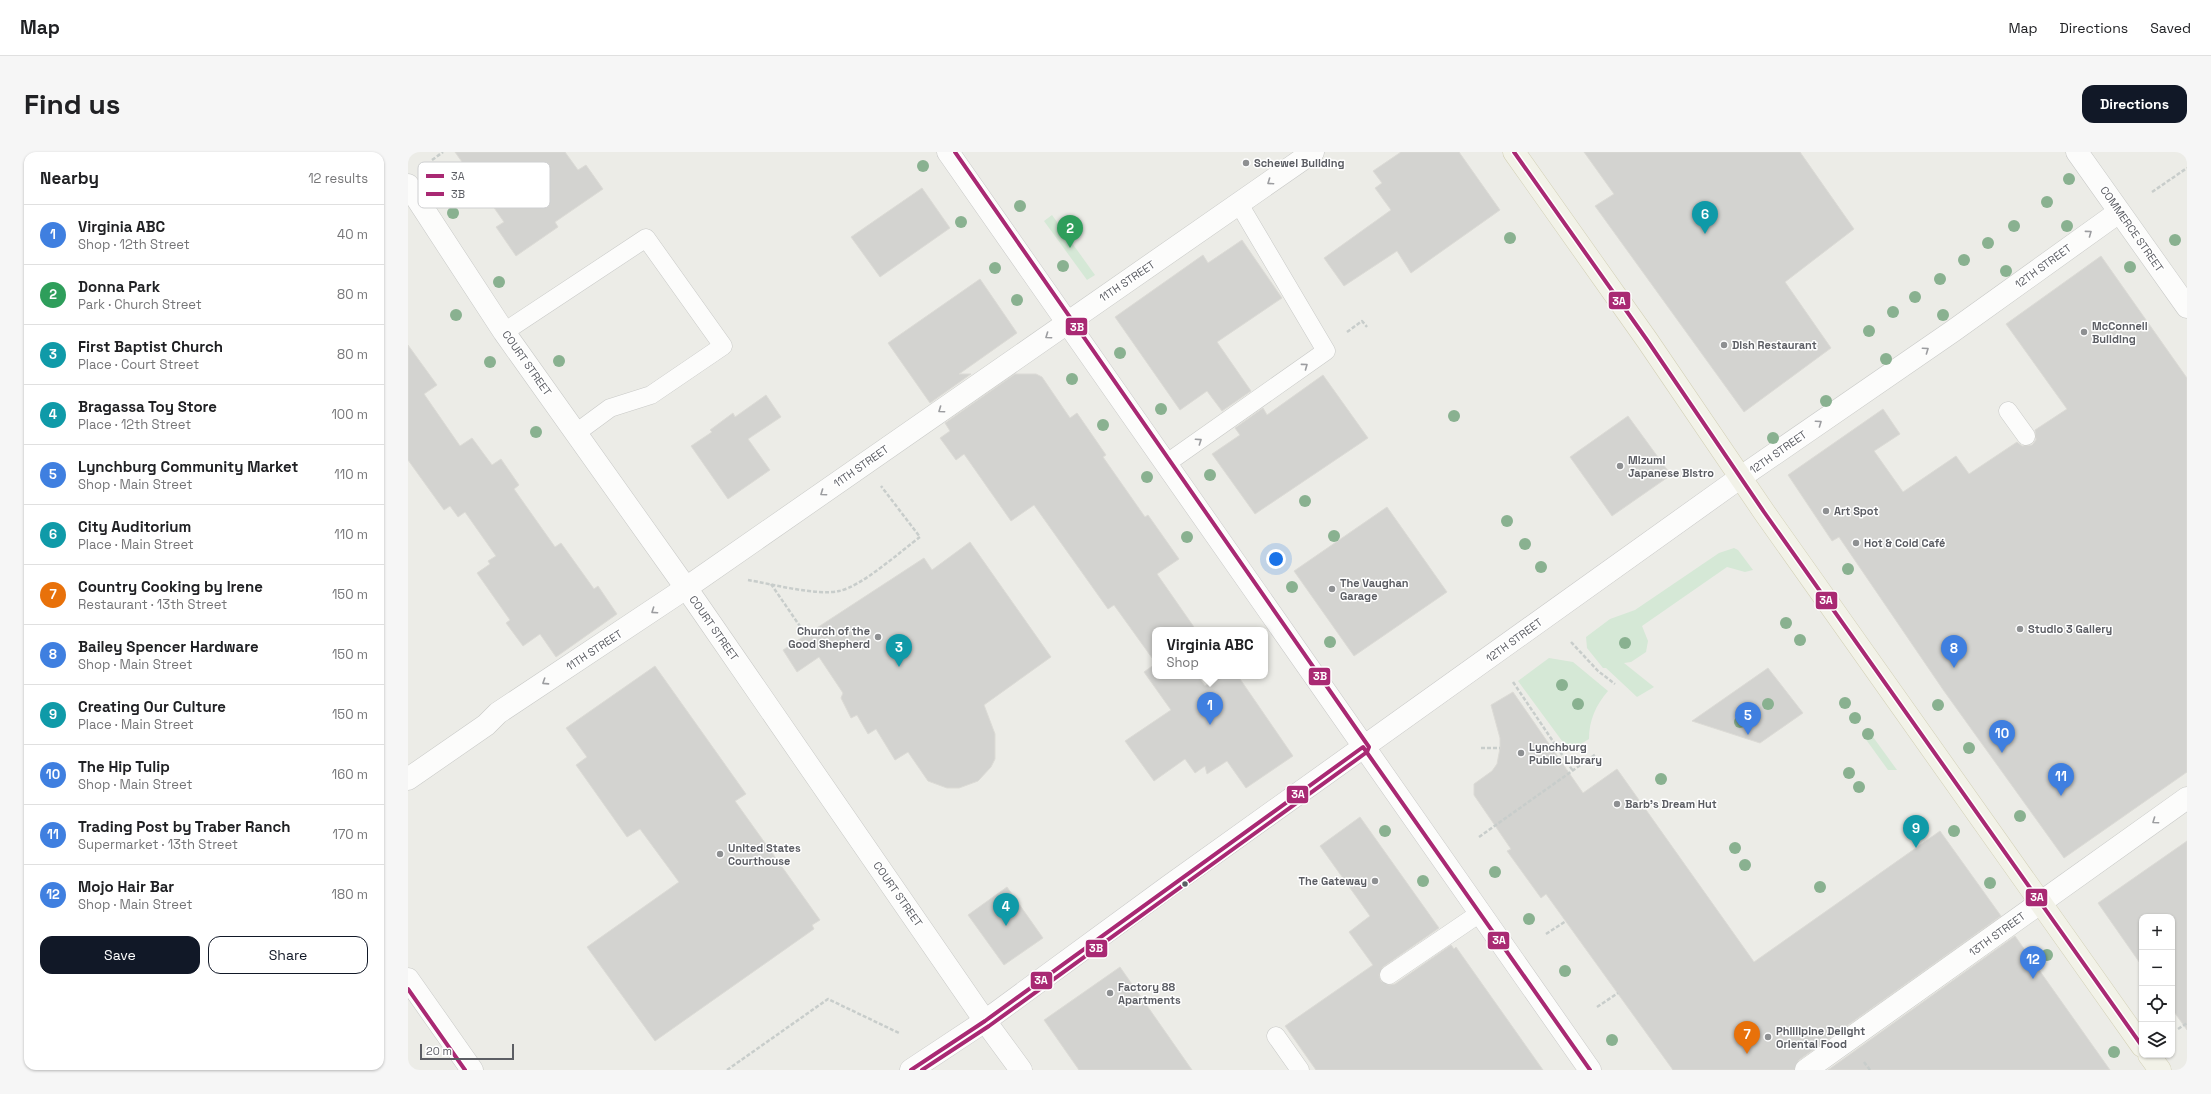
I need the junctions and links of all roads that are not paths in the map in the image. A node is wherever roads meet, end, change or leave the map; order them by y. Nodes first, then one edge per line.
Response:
1 (948, 152) edge
2 (1313, 152) edge
3 (1514, 152) edge
4 (2077, 152) edge
5 (408, 185) edge
6 (418, 200) edge
7 (1239, 204) junction
8 (423, 208) edge
9 (2119, 212) junction
10 (2187, 307) edge
11 (1067, 322) junction
12 (504, 332) junction
13 (2008, 411) dead end
14 (576, 433) junction
15 (2026, 436) dead end
16 (1167, 463) junction
17 (1741, 477) junction
18 (686, 588) junction
19 (1364, 747) junction
20 (408, 779) edge
21 (2187, 798) edge
22 (2039, 902) junction
23 (1480, 913) junction
24 (1389, 975) dead end
25 (408, 979) edge
26 (986, 1020) junction
27 (1276, 1036) dead end
28 (2139, 1042) edge
29 (2151, 1058) edge
30 (472, 1070) edge
31 (911, 1070) edge
32 (1021, 1070) edge
33 (1300, 1070) edge
34 (1590, 1070) edge
35 (1806, 1070) edge
36 (2160, 1070) edge

1 - 11 street
2 -> 7 street, 11TH STREET
3 - 17 main road
4 - 9 street, COMMERCE STREET
5 - 6 street, COURT STREET
7 - 11 street, 11TH STREET
16 -> 7 lane
8 - 12 street, COURT STREET
9 - 10 street, COMMERCE STREET
17 -> 9 street, 12TH STREET
11 - 16 street
11 -> 18 street, 11TH STREET
12 - 14 street, COURT STREET
12 - 14 lane
13 - 15 lane
14 - 18 street, COURT STREET
16 - 19 street
17 - 19 street, 12TH STREET
17 - 22 main road
18 -> 20 street, 11TH STREET
18 - 26 street, COURT STREET
19 - 23 street
19 - 26 street, 12TH STREET
21 -> 22 street, 13TH STREET
22 - 28 main road
22 - 35 street, 13TH STREET
23 - 24 lane
23 - 34 street
25 - 30 street
26 - 31 street, 12TH STREET
26 - 32 street, COURT STREET
27 - 33 lane
29 - 36 main road

